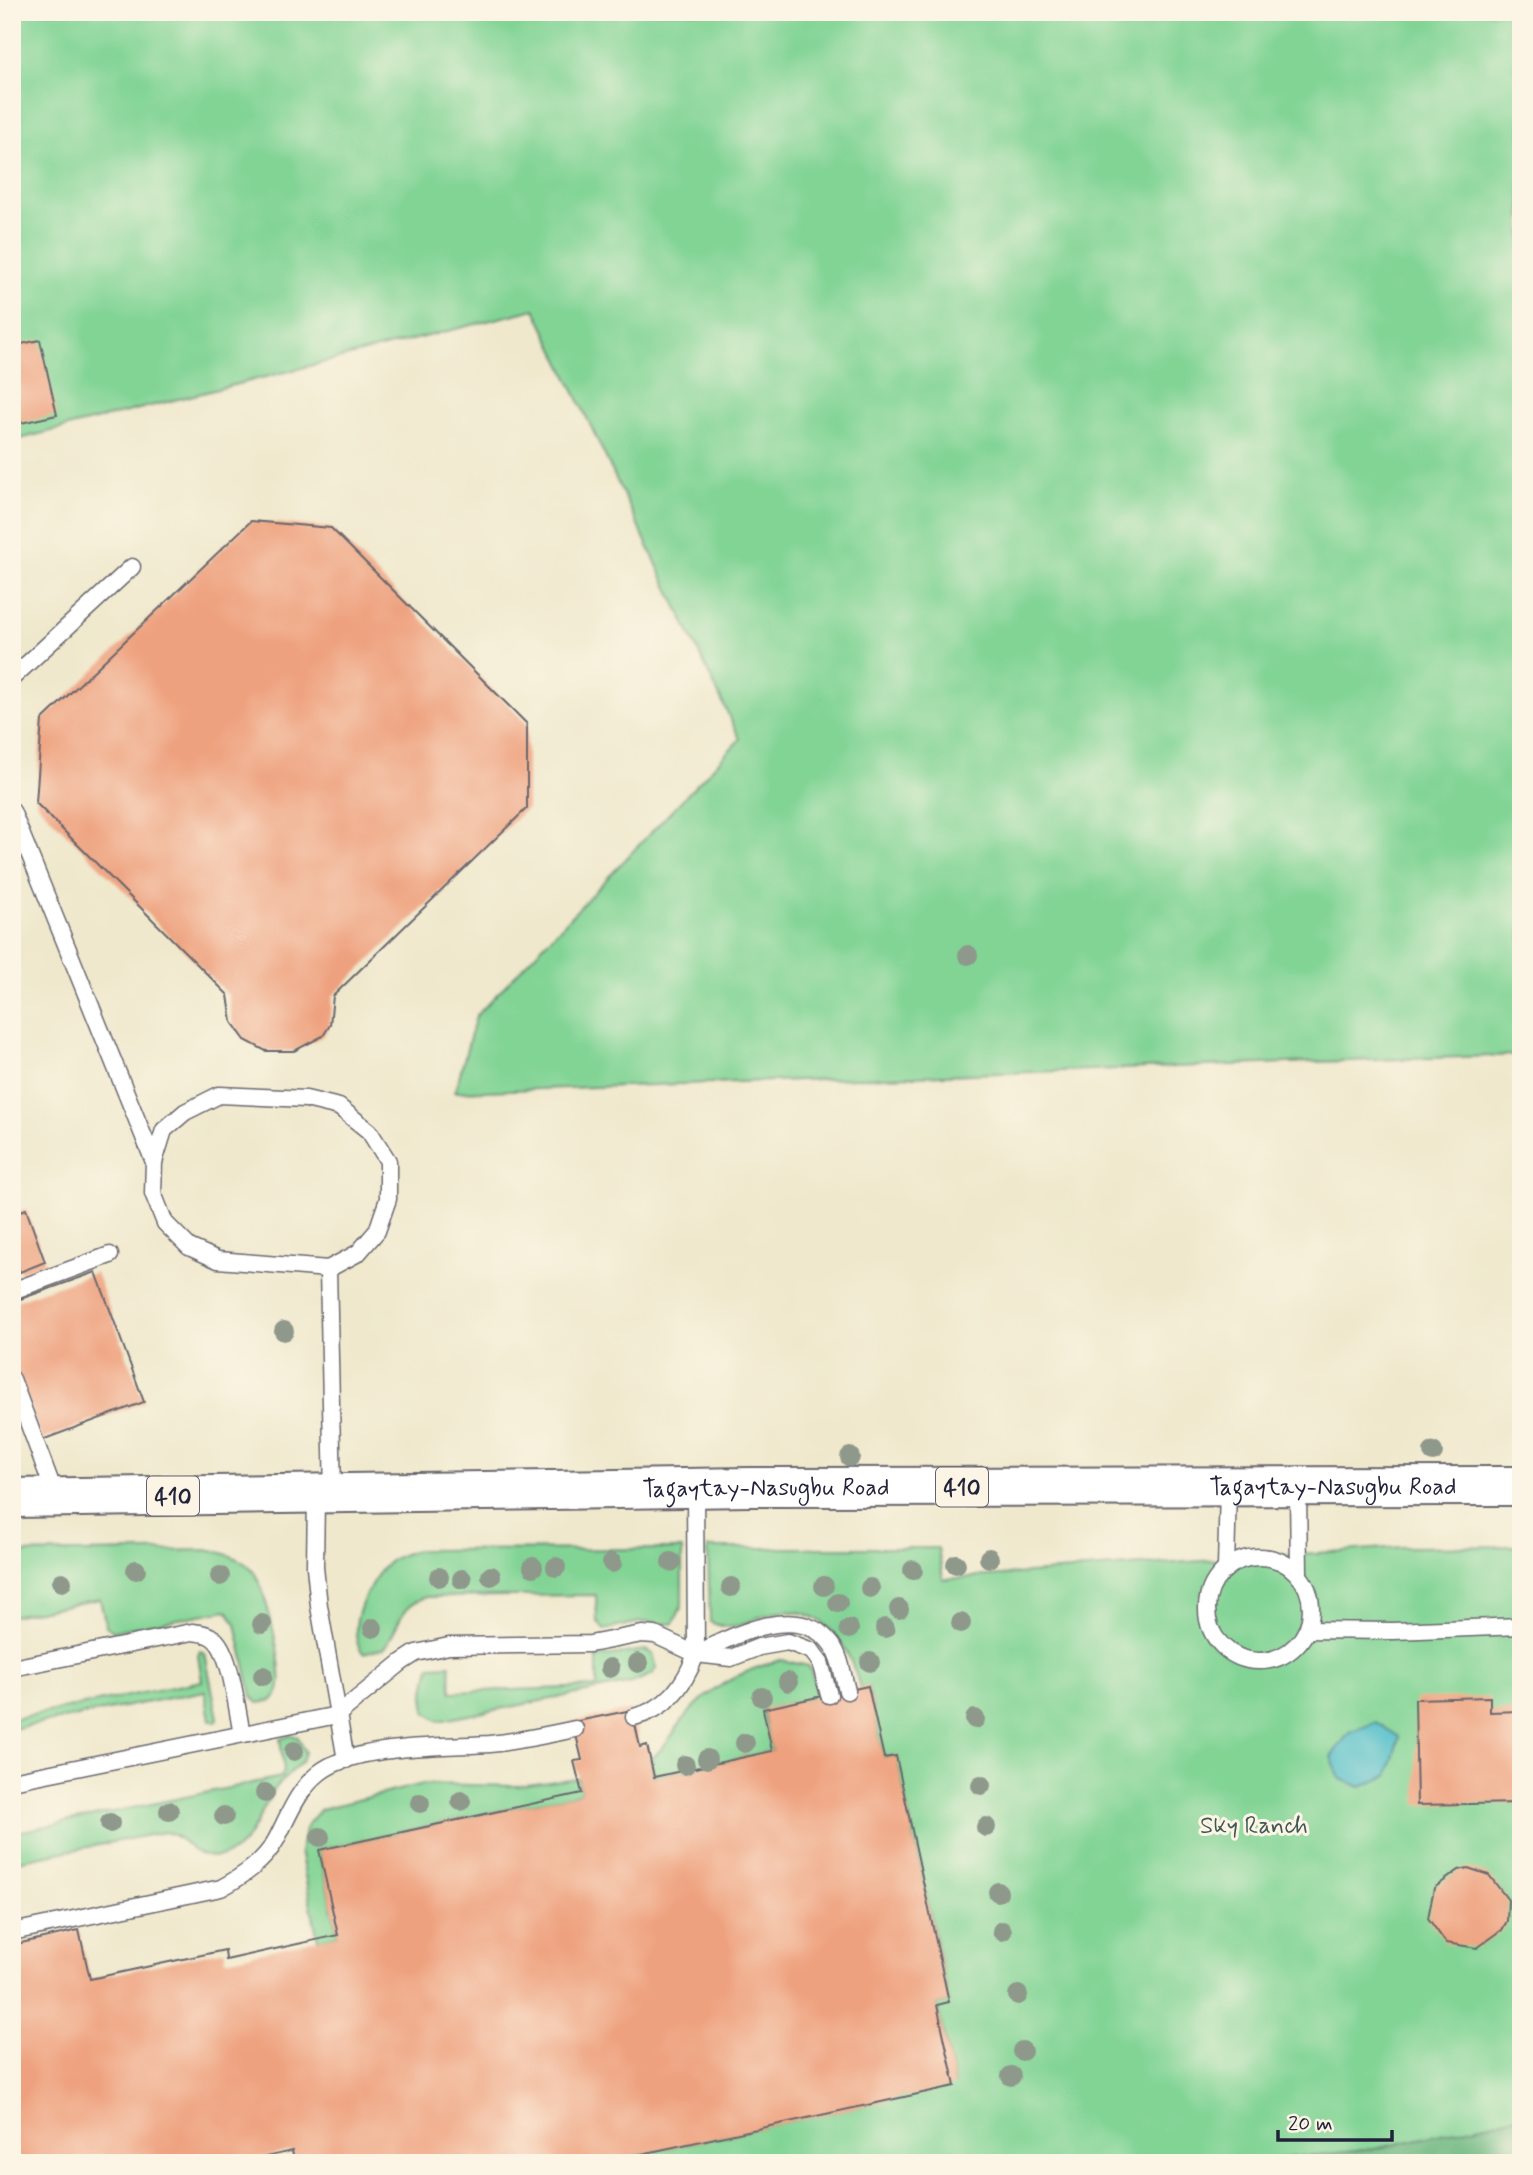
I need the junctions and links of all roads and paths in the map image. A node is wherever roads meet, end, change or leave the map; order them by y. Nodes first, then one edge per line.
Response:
1 (132, 567) dead end
2 (12, 678) edge
3 (12, 811) edge
4 (154, 1162) junction
5 (110, 1255) dead end
6 (328, 1269) junction
7 (12, 1291) edge
8 (12, 1379) edge
9 (1521, 1486) edge
10 (1228, 1487) junction
11 (1298, 1487) junction
12 (695, 1488) junction
13 (325, 1496) junction
14 (56, 1497) junction
15 (12, 1498) edge
16 (1226, 1569) junction
17 (1299, 1575) junction
18 (1521, 1626) edge
19 (1307, 1630) junction
20 (696, 1654) junction
21 (12, 1668) edge
22 (847, 1691) dead end
23 (829, 1695) dead end
24 (337, 1715) junction
25 (634, 1717) dead end
26 (575, 1729) dead end
27 (242, 1734) junction
28 (346, 1760) junction
29 (12, 1781) edge
30 (12, 1932) edge

1 - 2 lane
3 - 4 lane
4 - 6 lane
4 - 6 lane
5 - 7 lane
6 - 13 lane
8 - 14 lane
9 - 11 main road, Tagaytay-Nasugbu Road / 410
10 - 11 main road, Tagaytay-Nasugbu Road / 410
10 - 12 main road, Tagaytay-Nasugbu Road / 410
10 - 16 lane
11 - 17 lane
12 - 13 main road, Tagaytay-Nasugbu Road / 410
12 - 20 lane
13 - 14 main road, Tagaytay-Nasugbu Road / 410
13 - 24 lane
14 - 15 main road, Tagaytay-Nasugbu Road / 410
16 - 17 lane
16 - 19 lane
17 - 19 lane
18 - 19 lane
20 - 22 lane
20 - 23 lane
20 - 24 lane
20 - 25 lane
21 - 27 lane
24 - 27 lane
24 - 28 lane
26 - 28 lane
27 - 29 lane
28 - 30 lane

